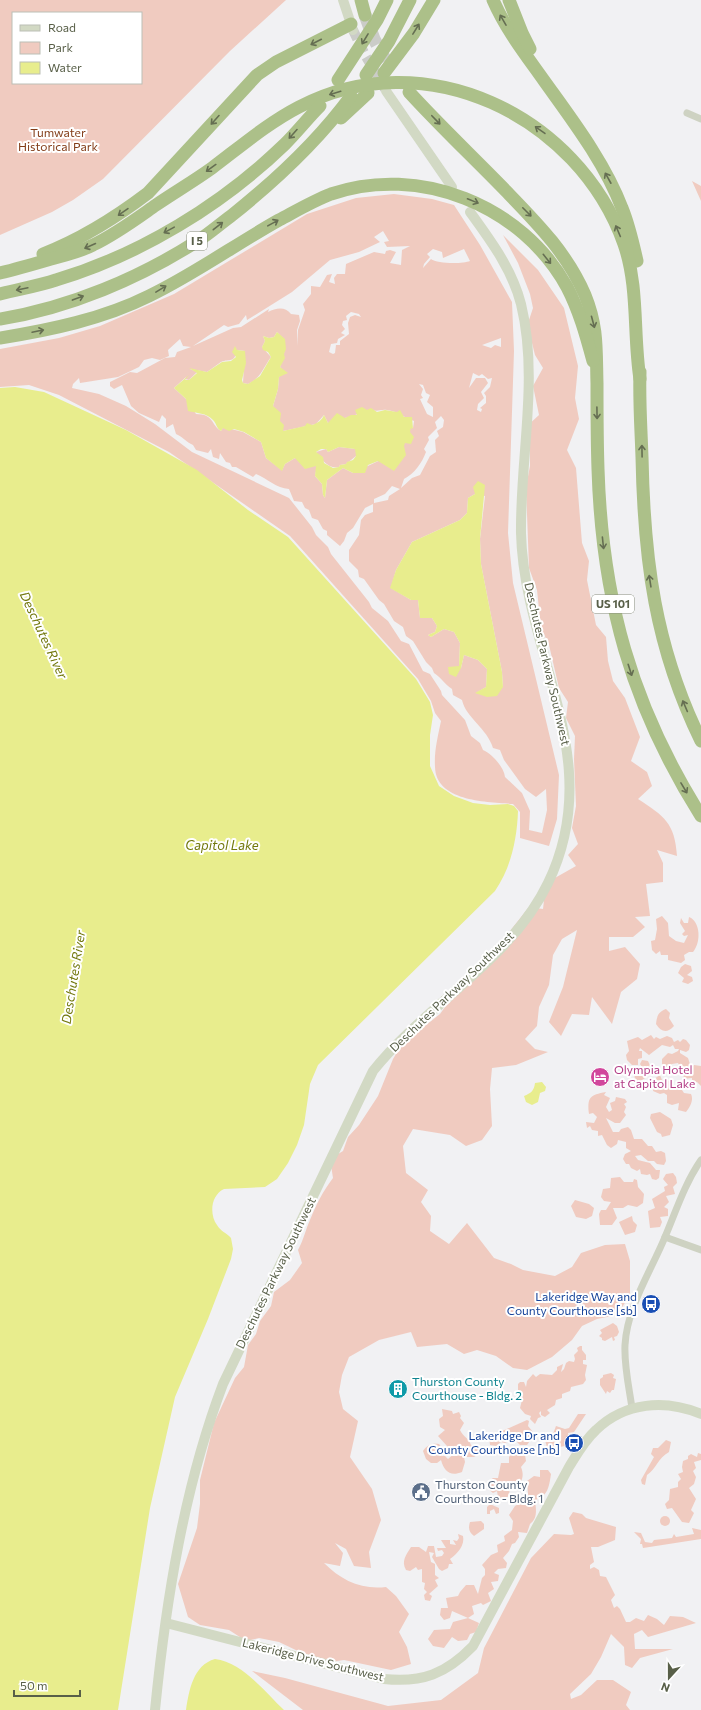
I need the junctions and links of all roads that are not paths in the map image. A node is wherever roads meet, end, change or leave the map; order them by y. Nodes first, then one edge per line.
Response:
1 (343, 0) edge
2 (362, 0) edge
3 (387, 0) edge
4 (410, 0) edge
5 (434, 0) edge
6 (493, 0) edge
7 (509, 0) edge
8 (371, 18) junction
9 (352, 27) joint
10 (390, 72) dead end
11 (366, 75) dead end
12 (338, 80) dead end
13 (386, 91) tunnel mouth
14 (409, 92) dead end
15 (368, 93) dead end
16 (351, 96) dead end
17 (556, 98) junction
18 (320, 106) dead end
19 (687, 113) dead end
20 (701, 119) edge
21 (308, 146) junction
22 (452, 187) dead end
23 (470, 212) dead end
24 (0, 268) edge
25 (0, 273) edge
26 (0, 294) edge
27 (0, 320) edge
28 (0, 338) edge
29 (596, 374) junction
30 (640, 380) junction
31 (701, 742) edge
32 (701, 816) edge
33 (701, 1160) edge
34 (665, 1237) junction
35 (701, 1250) edge
36 (632, 1408) junction
37 (701, 1414) edge
38 (166, 1623) junction
39 (155, 1710) edge

1 - 9 street
2 - 8 highway
3 - 8 highway
4 - 11 highway
10 -> 5 highway
17 -> 6 highway
7 - 17 highway
8 -> 12 highway
9 -> 24 highway
13 - 22 street
14 -> 29 highway
15 - 21 highway
16 - 21 highway, I 5
30 -> 17 highway
18 -> 26 highway, I 5
19 - 20 street
27 -> 21 highway, I 5
23 - 38 street, Deschutes Parkway Southwest
30 -> 25 highway
28 -> 29 highway
29 -> 32 highway, US 101
31 -> 30 highway
33 - 34 street
34 - 35 street
34 - 36 street
36 - 37 street, Lakeridge Drive Southwest
36 - 38 street, Lakeridge Drive Southwest
38 - 39 street, Deschutes Parkway Southwest

